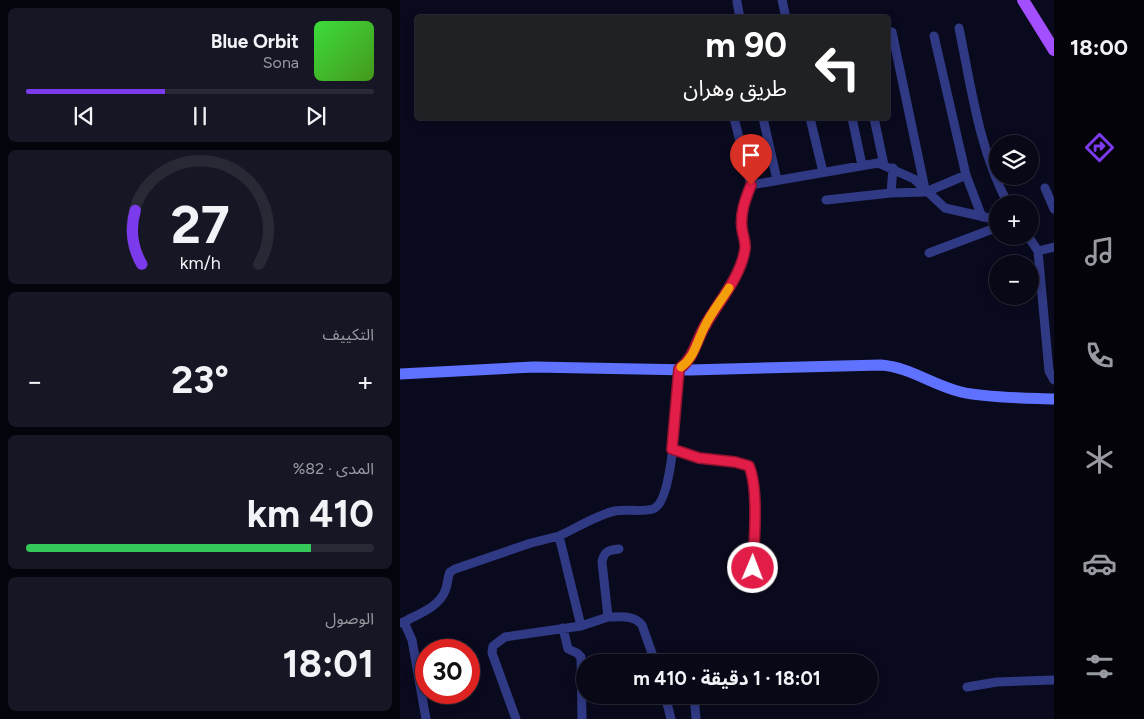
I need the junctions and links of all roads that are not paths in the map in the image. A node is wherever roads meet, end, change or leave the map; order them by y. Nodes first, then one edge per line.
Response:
1 (782, 0) edge
2 (1023, 0) edge
3 (737, 2) dead end
4 (739, 15) edge
5 (785, 15) edge
6 (958, 28) dead end
7 (892, 32) dead end
8 (934, 36) dead end
9 (1054, 50) edge
10 (735, 120) edge
11 (763, 120) edge
12 (810, 120) edge
13 (852, 120) edge
14 (874, 120) edge
15 (862, 165) junction
16 (884, 165) junction
17 (893, 168) junction
18 (823, 172) junction
19 (966, 175) junction
20 (777, 180) junction
21 (751, 185) junction
22 (1045, 188) dead end
23 (926, 192) junction
24 (891, 193) junction
25 (1003, 195) edge
26 (826, 200) dead end
27 (1054, 209) edge
28 (982, 217) junction
29 (989, 218) edge
30 (989, 230) edge
31 (1034, 245) edge
32 (1054, 247) edge
33 (1038, 251) junction
34 (929, 253) dead end
35 (679, 369) junction
36 (400, 374) edge
37 (1054, 380) edge
38 (1054, 399) edge
39 (672, 449) junction
40 (559, 536) junction
41 (619, 548) dead end
42 (753, 568) dead end
43 (608, 617) junction
44 (402, 622) edge
45 (581, 626) junction
46 (563, 628) junction
47 (652, 654) edge
48 (1054, 680) edge
49 (967, 687) dead end
50 (667, 704) edge
51 (695, 704) edge
52 (426, 719) edge
53 (516, 719) edge
54 (582, 719) edge
55 (671, 719) edge
56 (696, 719) edge

1 - 5 street
2 - 9 main road
3 - 4 street
6 - 25 street
7 - 23 street
8 - 19 street
10 - 21 street
11 - 20 street
12 - 18 street
13 - 15 street
14 - 16 street
15 - 16 street
15 - 18 street
16 - 17 street
17 - 23 street
17 - 24 street
18 - 20 street
19 - 23 street
19 - 28 street
20 - 21 street
21 - 35 street
22 - 27 street
23 - 24 street
23 - 28 street
24 - 26 street
28 - 29 street
30 - 34 street
31 - 33 street
32 - 33 street
33 - 37 street
35 - 36 main road
35 - 38 main road
35 - 39 street
39 - 40 street
39 - 42 street
40 - 44 street
40 - 45 street
41 - 43 street
43 - 45 street
43 - 47 street
44 - 52 street
45 - 46 street
46 - 53 street
46 - 54 street
48 - 49 street
50 - 55 street
51 - 56 street

